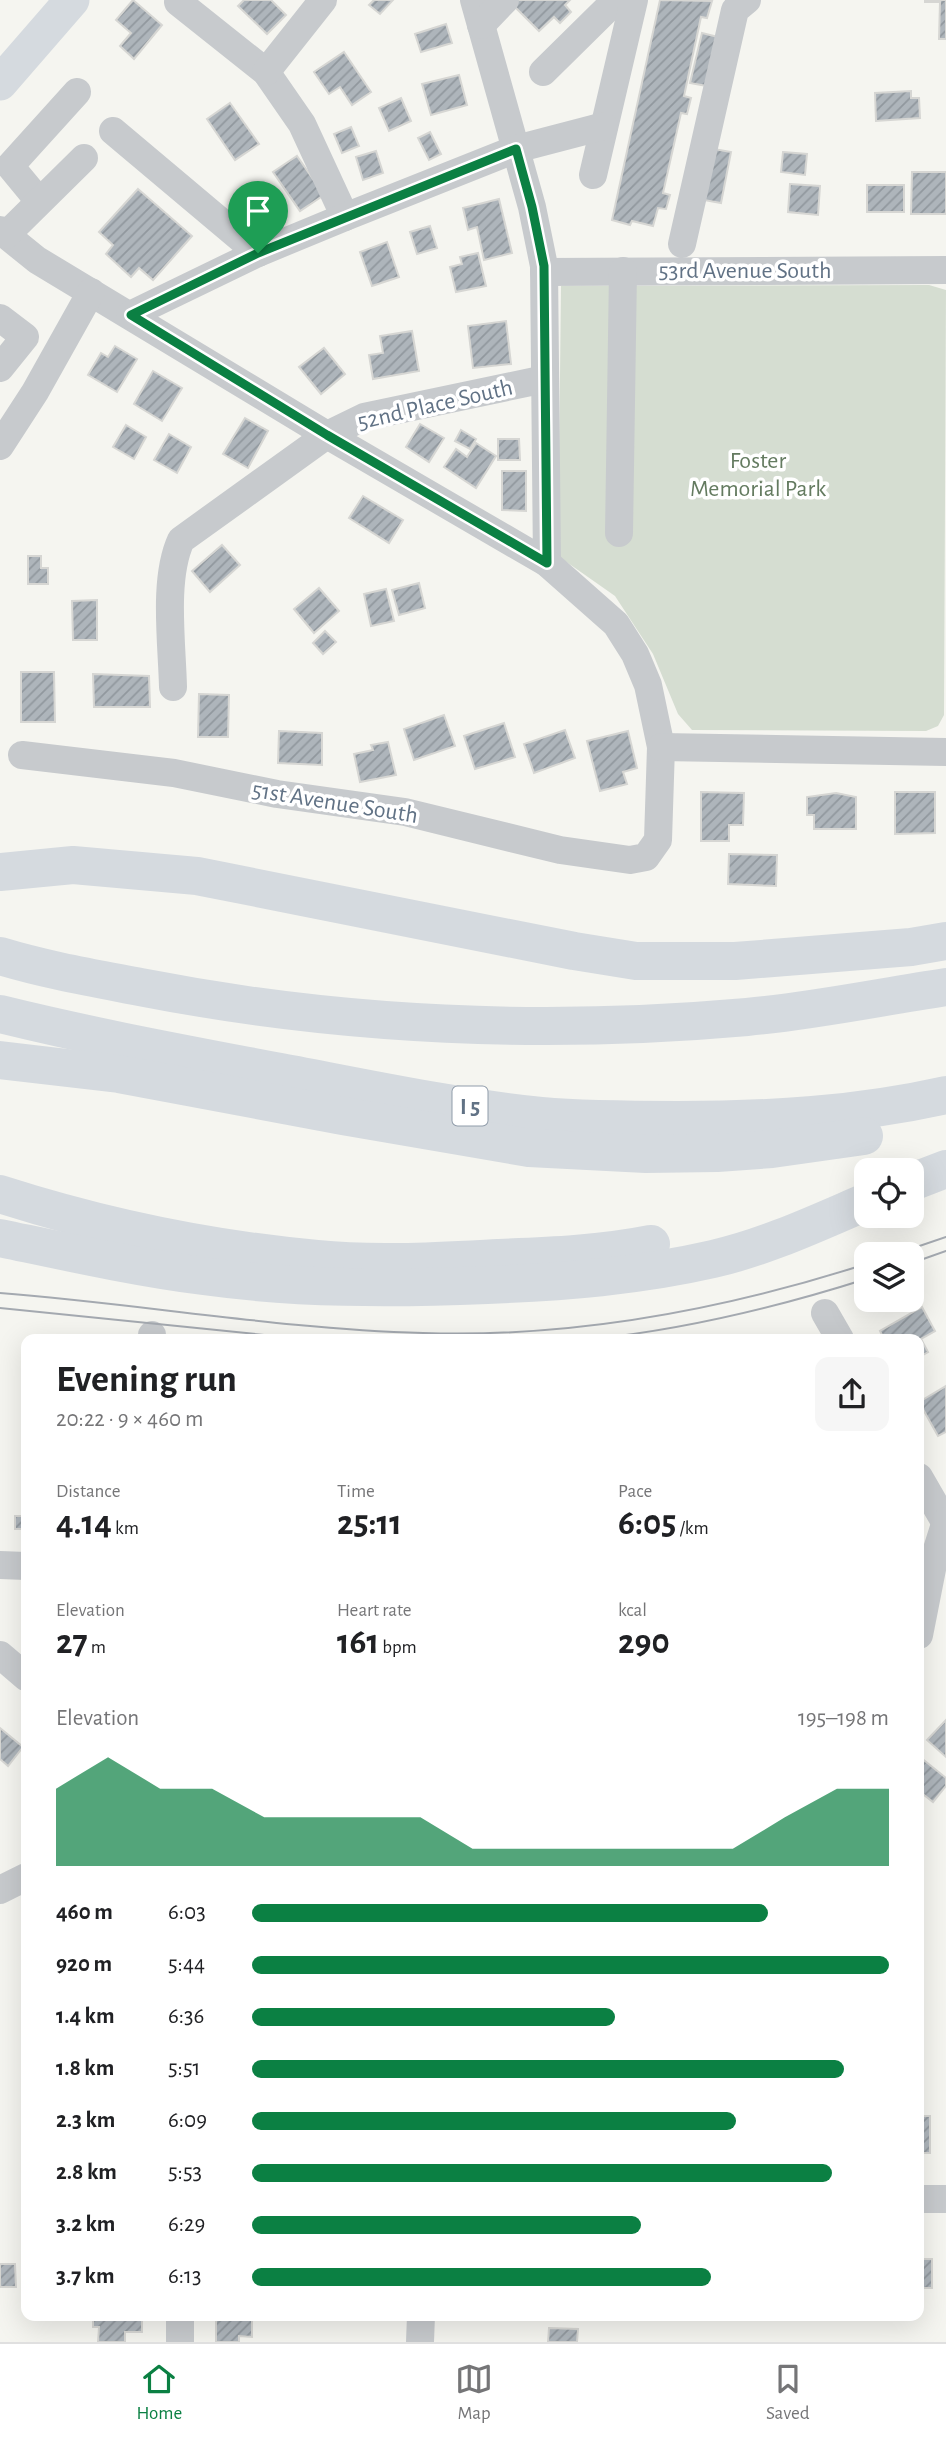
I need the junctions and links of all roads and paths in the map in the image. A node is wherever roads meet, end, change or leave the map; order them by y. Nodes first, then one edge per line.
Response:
1 (72, 0) edge
2 (323, 0) edge
3 (505, 0) edge
4 (616, 0) edge
5 (634, 0) edge
6 (747, 0) edge
7 (178, 2) dead end
8 (478, 12) edge
9 (266, 72) junction
10 (543, 72) dead end
11 (0, 83) edge
12 (78, 92) dead end
13 (604, 126) junction
14 (113, 131) dead end
15 (516, 149) junction
16 (83, 158) dead end
17 (593, 176) dead end
18 (39, 201) junction
19 (345, 217) junction
20 (3, 232) edge
21 (682, 244) dead end
22 (258, 253) junction
23 (946, 270) edge
24 (623, 271) junction
25 (544, 272) junction
26 (91, 292) junction
27 (131, 315) junction
28 (0, 318) edge
29 (0, 368) edge
30 (545, 379) junction
31 (327, 435) junction
32 (0, 446) edge
33 (619, 533) dead end
34 (547, 563) junction
35 (173, 687) dead end
36 (661, 747) junction
37 (946, 752) edge
38 (22, 755) dead end
39 (0, 872) edge
40 (946, 941) edge
41 (0, 956) edge
42 (946, 987) edge
43 (0, 1014) edge
44 (0, 1060) edge
45 (946, 1096) edge
46 (946, 1120) edge
47 (0, 1194) edge
48 (854, 1196) edge
49 (854, 1207) edge
50 (0, 1238) edge
51 (825, 1313) dead end
52 (837, 1334) edge
53 (924, 1486) edge
54 (945, 1522) edge
55 (0, 1565) edge
56 (21, 1566) edge
57 (924, 1610) edge
58 (0, 1655) edge
59 (21, 1673) edge
60 (21, 1880) edge
61 (0, 1890) edge
62 (924, 2199) edge
63 (946, 2199) edge
64 (180, 2321) edge
65 (421, 2321) edge
66 (180, 2342) edge
67 (420, 2342) edge

1 - 11 main road
2 - 9 street
3 - 8 street
4 - 10 street
5 - 13 street
6 - 21 street
7 - 9 street
8 - 15 street
9 - 19 street
12 - 18 street
13 - 15 street
13 - 17 street
14 - 22 street
15 - 19 street
15 - 25 street
16 - 18 street
18 - 20 street
19 - 22 street
20 - 26 street
22 - 27 street
23 - 24 street, 53rd Avenue South
24 - 25 street, 53rd Avenue South
24 - 33 street
25 - 30 street
26 - 27 street
26 - 32 street
27 - 31 street
28 - 29 street
30 - 31 street, 52nd Place South
30 - 34 street
31 - 34 street
31 - 35 street, 52nd Place South
34 - 36 street
36 - 37 street
36 - 38 street, 51st Avenue South
39 - 40 highway
41 - 42 highway
43 - 45 highway, I 5
44 - 46 highway
47 - 48 highway
49 - 50 highway
51 - 52 street
53 - 54 street
54 - 57 street
55 - 56 street
58 - 59 street
60 - 61 street
62 - 63 street
64 - 66 street
65 - 67 street

